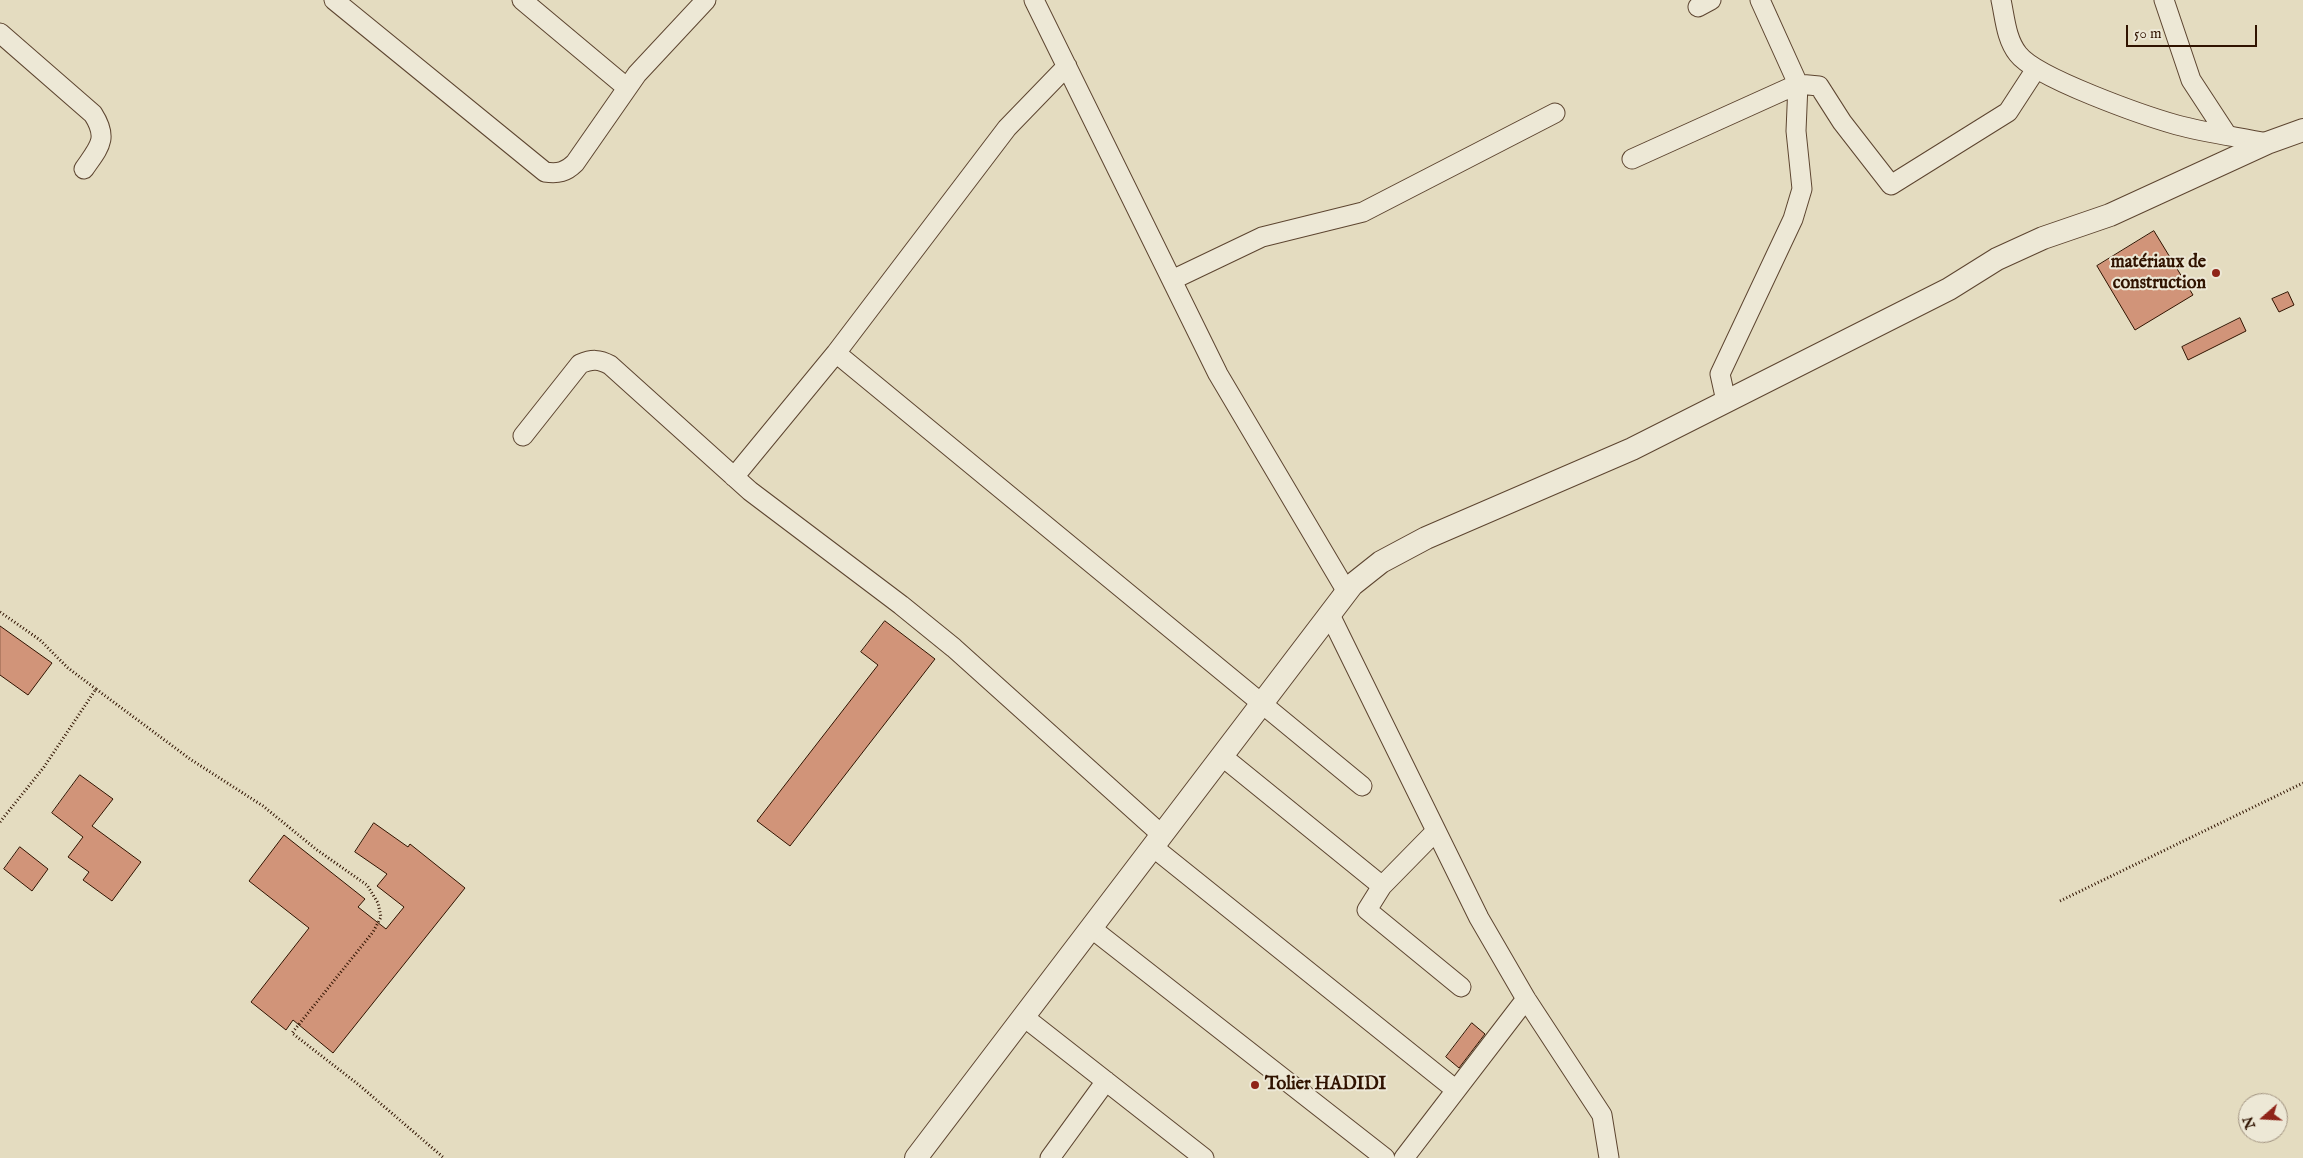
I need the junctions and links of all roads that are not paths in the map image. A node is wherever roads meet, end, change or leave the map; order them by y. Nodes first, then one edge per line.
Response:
1 (334, 0) edge
2 (522, 0) edge
3 (706, 0) edge
4 (1034, 0) edge
5 (1760, 0) edge
6 (2001, 0) edge
7 (2164, 0) edge
8 (0, 33) edge
9 (1067, 66) junction
10 (2036, 69) junction
11 (1798, 84) junction
12 (626, 87) junction
13 (1555, 113) dead end
14 (2303, 130) edge
15 (2227, 135) junction
16 (2267, 143) junction
17 (1632, 159) dead end
18 (84, 169) dead end
19 (1172, 280) junction
20 (836, 353) junction
21 (1726, 401) junction
22 (523, 436) dead end
23 (734, 477) junction
24 (1347, 592) junction
25 (1330, 615) junction
26 (1262, 705) junction
27 (1223, 757) junction
28 (1362, 786) dead end
29 (1436, 830) junction
30 (1158, 841) junction
31 (1382, 886) junction
32 (1091, 928) junction
33 (1461, 987) dead end
34 (1526, 998) junction
35 (1024, 1016) junction
36 (1106, 1081) junction
37 (1456, 1090) junction
38 (916, 1158) edge
39 (1050, 1158) edge
40 (1204, 1158) edge
41 (1385, 1158) edge
42 (1404, 1158) edge
43 (1609, 1158) edge

1 - 12 street
2 - 12 street
3 - 12 street
4 - 9 street
5 - 11 street
6 - 10 street
7 - 15 street
8 - 18 street
9 - 19 street
9 - 20 street
10 - 11 street
10 - 15 street
11 - 17 street
11 - 21 street
13 - 19 street
14 - 16 street
15 - 16 street
16 - 21 street
19 - 24 street
20 - 23 street
20 - 26 street
21 - 24 street
22 - 23 street
23 - 30 street
24 - 25 street
25 - 26 street
25 - 29 street
26 - 27 street
26 - 28 street
27 - 30 street
27 - 31 street
29 - 31 street
29 - 34 street
30 - 32 street
30 - 37 street
31 - 33 street
32 - 35 street
32 - 41 street
34 - 37 street
34 - 43 street
35 - 36 street
35 - 38 street
36 - 39 street
36 - 40 street
37 - 42 street

